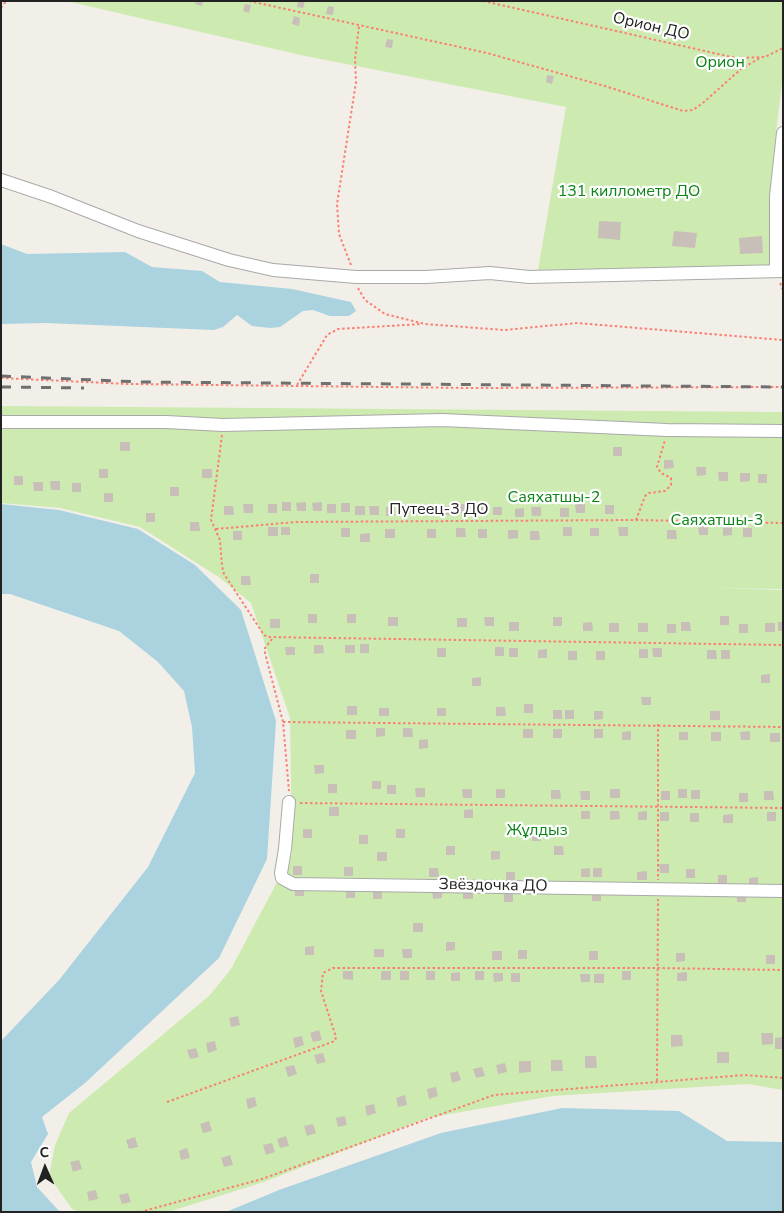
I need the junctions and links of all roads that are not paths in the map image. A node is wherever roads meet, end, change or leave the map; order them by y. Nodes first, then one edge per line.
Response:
1 (783, 133) edge
2 (1, 180) edge
3 (780, 271) edge
4 (1, 422) edge
5 (783, 431) edge
6 (289, 802) road end
7 (783, 890) edge

1 - 3 street
2 - 3 street
4 - 5 street
6 - 7 street, Звёздочка ДО

